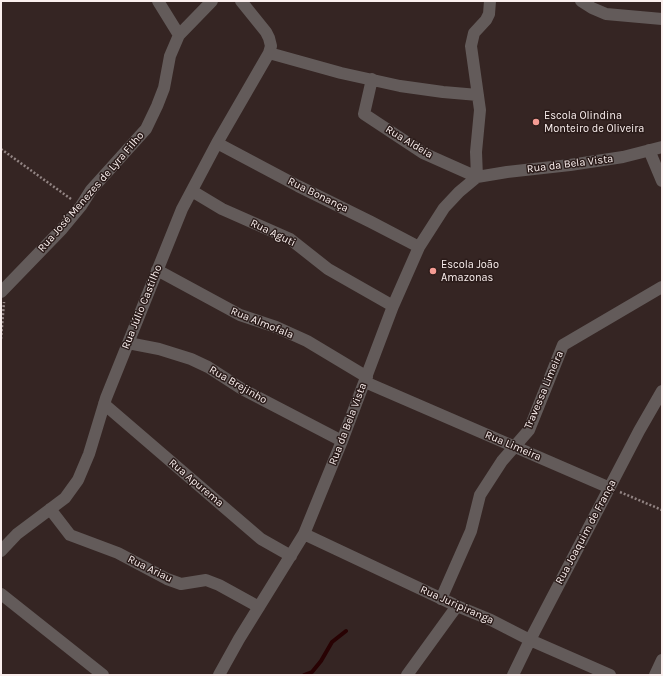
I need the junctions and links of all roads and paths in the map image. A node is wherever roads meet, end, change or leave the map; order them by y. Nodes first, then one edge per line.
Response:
1 (158, 1) edge
2 (212, 1) edge
3 (241, 1) edge
4 (490, 1) edge
5 (581, 1) edge
6 (662, 19) edge
7 (179, 35) junction
8 (270, 50) junction
9 (372, 79) junction
10 (478, 95) junction
11 (217, 143) junction
12 (662, 147) edge
13 (1, 148) edge
14 (649, 150) junction
15 (477, 177) junction
16 (662, 181) edge
17 (192, 191) junction
18 (81, 206) junction
19 (419, 247) junction
20 (157, 270) junction
21 (662, 287) edge
22 (3, 290) edge
23 (393, 306) junction
24 (1, 339) edge
25 (128, 343) junction
26 (366, 380) junction
27 (662, 391) edge
28 (104, 404) junction
29 (342, 441) junction
30 (514, 447) junction
31 (610, 488) junction
32 (50, 509) junction
33 (662, 510) edge
34 (304, 534) junction
35 (1, 551) edge
36 (291, 556) junction
37 (1, 594) edge
38 (441, 599) junction
39 (457, 606) junction
40 (259, 607) junction
41 (530, 640) junction
42 (662, 660) edge
43 (103, 675) edge
44 (219, 675) edge
45 (407, 675) edge
46 (513, 675) edge
47 (610, 675) edge
48 (655, 675) edge

1 - 7 street
2 - 7 street, Rua José Menezes de Lyra Filho
3 - 8 street
4 - 10 street
5 - 6 street
7 - 18 street, Rua José Menezes de Lyra Filho
8 - 9 street
8 - 11 street, Rua Júlio Castilho
9 - 10 street
9 - 15 street, Rua Aldeia
10 - 15 street
11 - 17 street, Rua Júlio Castilho
11 - 19 street, Rua Bonança
12 - 14 street, Rua da Bela Vista
13 - 18 path
14 - 15 street, Rua da Bela Vista
14 - 16 street
15 - 19 street, Rua da Bela Vista
17 - 20 street, Rua Júlio Castilho
17 - 23 street, Rua Aguti
18 - 22 street, Rua José Menezes de Lyra Filho
19 - 23 street, Rua da Bela Vista
20 - 25 street, Rua Júlio Castilho
20 - 26 street, Rua Almofala
21 - 30 street, Travessa Limeira
22 - 24 path
23 - 26 street, Rua da Bela Vista
25 - 28 street, Rua Júlio Castilho
25 - 29 street, Rua Brejinho
26 - 29 street, Rua da Bela Vista
26 - 30 street, Rua Limeira
27 - 31 street, Rua Joaquim de França
28 - 32 street, Rua Júlio Castilho
28 - 36 street, Rua Apurema
29 - 34 street, Rua da Bela Vista
30 - 31 street, Rua Limeira
30 - 38 street, Travessa Limeira
31 - 33 path
31 - 41 street, Rua Joaquim de França
32 - 35 street, Rua Júlio Castilho
32 - 40 street, Rua Ariau
34 - 36 street, Rua da Bela Vista
34 - 38 street, Rua Juripiranga
36 - 40 street, Rua da Bela Vista
37 - 43 street
38 - 39 street, Rua Juripiranga
39 - 41 street, Rua Juripiranga
39 - 45 street
40 - 44 street, Rua da Bela Vista
41 - 46 street, Rua Joaquim de França
41 - 47 street, Rua Juripiranga
42 - 48 street

